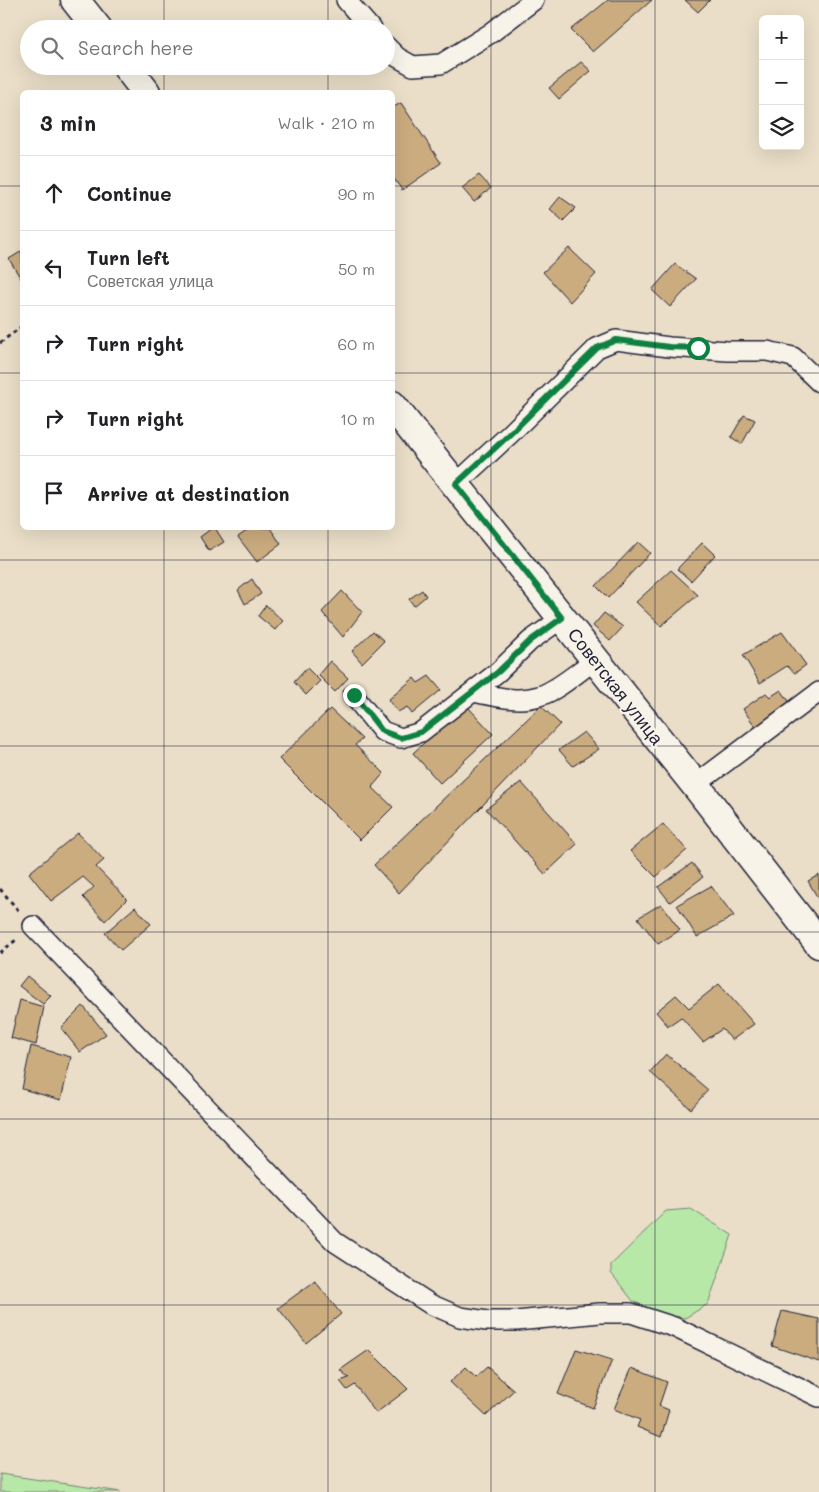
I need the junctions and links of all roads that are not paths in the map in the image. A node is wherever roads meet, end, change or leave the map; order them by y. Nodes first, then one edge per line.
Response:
1 (75, 0) edge
2 (346, 0) edge
3 (534, 0) edge
4 (91, 20) edge
5 (363, 20) edge
6 (395, 56) edge
7 (133, 75) edge
8 (144, 90) edge
9 (819, 382) edge
10 (395, 409) edge
11 (456, 484) junction
12 (562, 618) junction
13 (596, 660) junction
14 (473, 692) junction
15 (819, 692) edge
16 (354, 695) dead end
17 (695, 785) junction
18 (33, 926) road end
19 (819, 944) edge
20 (819, 1397) edge

1 - 4 main road
2 - 5 street
3 - 6 street
7 - 8 main road
9 - 11 street
10 - 11 main road, Советская улица
11 - 12 main road, Советская улица
12 - 13 main road, Советская улица
12 - 14 street
13 - 14 street
13 - 17 main road, Советская улица
14 - 16 street
15 - 17 street
17 - 19 main road, Советская улица
18 - 20 street

